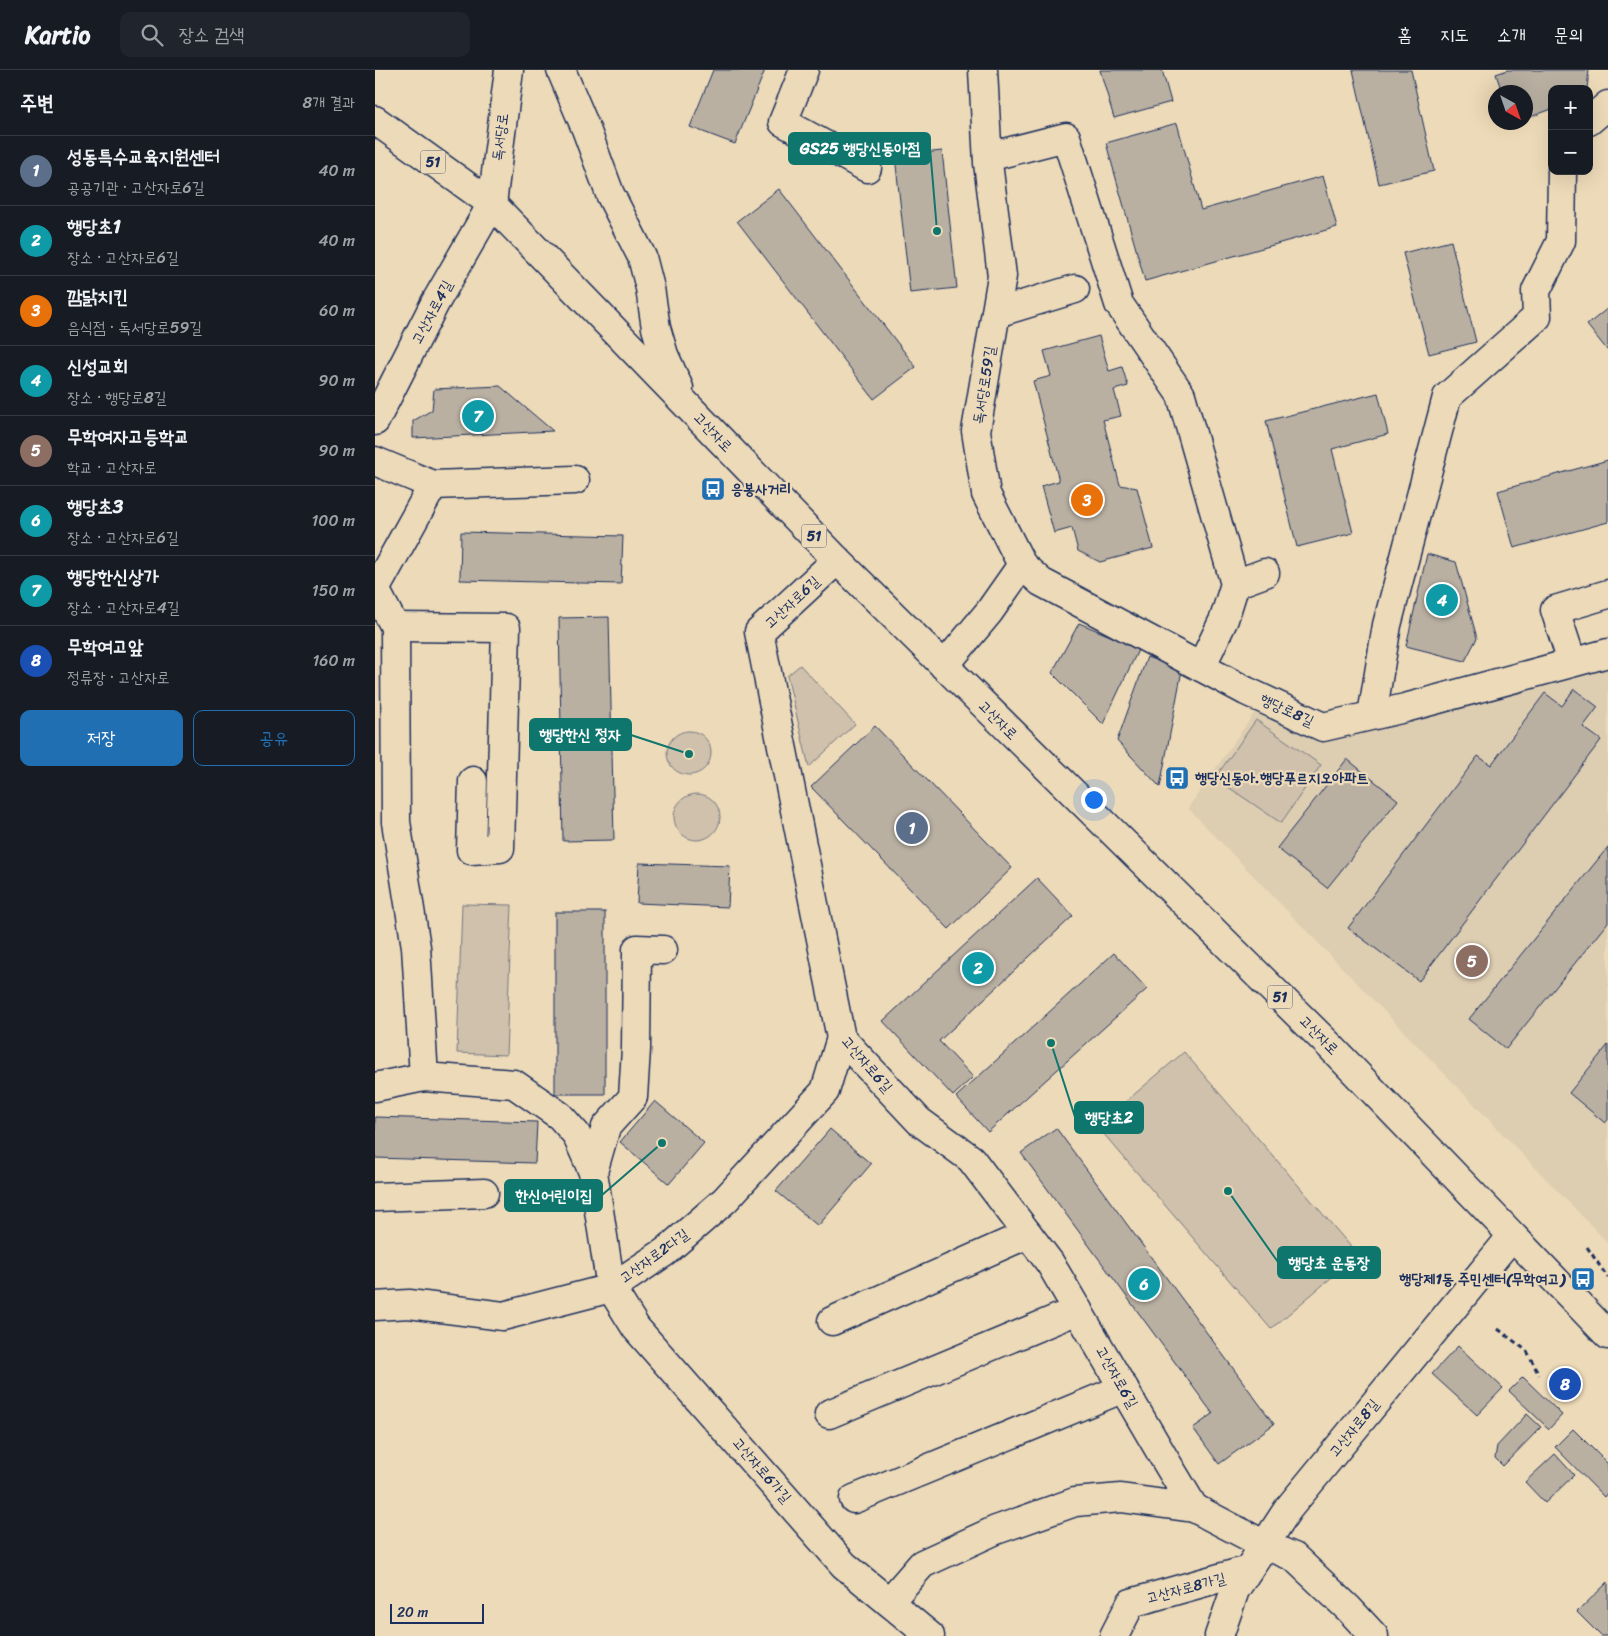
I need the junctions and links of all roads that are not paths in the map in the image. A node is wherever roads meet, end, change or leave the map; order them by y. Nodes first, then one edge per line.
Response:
1 (509, 70) edge
2 (561, 70) edge
3 (804, 70) edge
4 (983, 70) edge
5 (1608, 105) edge
6 (1593, 118) edge
7 (375, 120) edge
8 (988, 157) junction
9 (867, 168) dead end
10 (1562, 175) edge
11 (492, 204) junction
12 (1075, 289) dead end
13 (996, 312) junction
14 (685, 404) junction
15 (375, 421) edge
16 (375, 461) edge
17 (575, 480) dead end
18 (433, 485) junction
19 (837, 560) junction
20 (1022, 565) junction
21 (1265, 573) dead end
22 (1235, 584) junction
23 (375, 590) edge
24 (1608, 594) edge
25 (395, 627) junction
26 (1608, 653) edge
27 (1572, 662) junction
28 (944, 666) junction
29 (1201, 668) junction
30 (1372, 715) junction
31 (473, 781) dead end
32 (385, 821) edge
33 (663, 950) dead end
34 (841, 1038) junction
35 (424, 1077) junction
36 (375, 1087) edge
37 (593, 1172) junction
38 (485, 1192) dead end
39 (375, 1197) edge
40 (1028, 1234) junction
41 (1512, 1236) junction
42 (611, 1288) junction
43 (375, 1306) edge
44 (1078, 1310) junction
45 (832, 1321) dead end
46 (1608, 1335) edge
47 (1124, 1388) junction
48 (829, 1414) dead end
49 (854, 1499) dead end
50 (1194, 1508) junction
51 (1265, 1545) junction
52 (1248, 1570) junction
53 (889, 1602) junction
54 (931, 1636) edge
55 (1114, 1636) edge
56 (1219, 1636) edge
57 (1374, 1636) edge

1 - 11 street, 독서당로
2 - 14 street
3 - 9 street
4 - 8 street, 독서당로59길
5 - 6 street
7 - 11 street, 고산자로 / 51
8 - 13 street, 독서당로59길
8 - 22 street
10 - 30 street
11 - 14 street, 고산자로 / 51
11 - 15 street, 고산자로4길
12 - 13 street
13 - 20 street, 독서당로59길
14 - 19 street, 고산자로 / 51
16 - 18 street
17 - 18 street
18 - 23 street
19 - 28 street, 고산자로 / 51
19 - 34 street, 고산자로6길
20 - 28 street
20 - 29 street, 행당로8길
21 - 22 street
22 - 29 street
23 - 25 street
24 - 27 street
25 - 31 street
25 - 32 street
26 - 27 street, 행당로8길
27 - 30 street, 행당로8길
28 - 41 street, 고산자로 / 51
29 - 30 street, 행당로8길
32 - 35 street
33 - 37 street
34 - 40 street, 고산자로6길
34 - 42 street, 고산자로2다길
35 - 36 street
35 - 37 street
37 - 42 street
38 - 39 street
40 - 44 street, 고산자로6길
40 - 45 street
41 - 46 street, 고산자로 / 51
41 - 51 street, 고산자로8길
42 - 43 street, 고산자로2다길
42 - 53 street, 고산자로6가길
44 - 47 street, 고산자로6길
44 - 48 street
47 - 49 street
47 - 50 street, 고산자로6길
50 - 51 street
50 - 53 street
51 - 52 street, 고산자로8길
51 - 57 street
52 - 55 street, 고산자로8가길
52 - 56 street, 고산자로8길
53 - 54 street, 고산자로6가길

